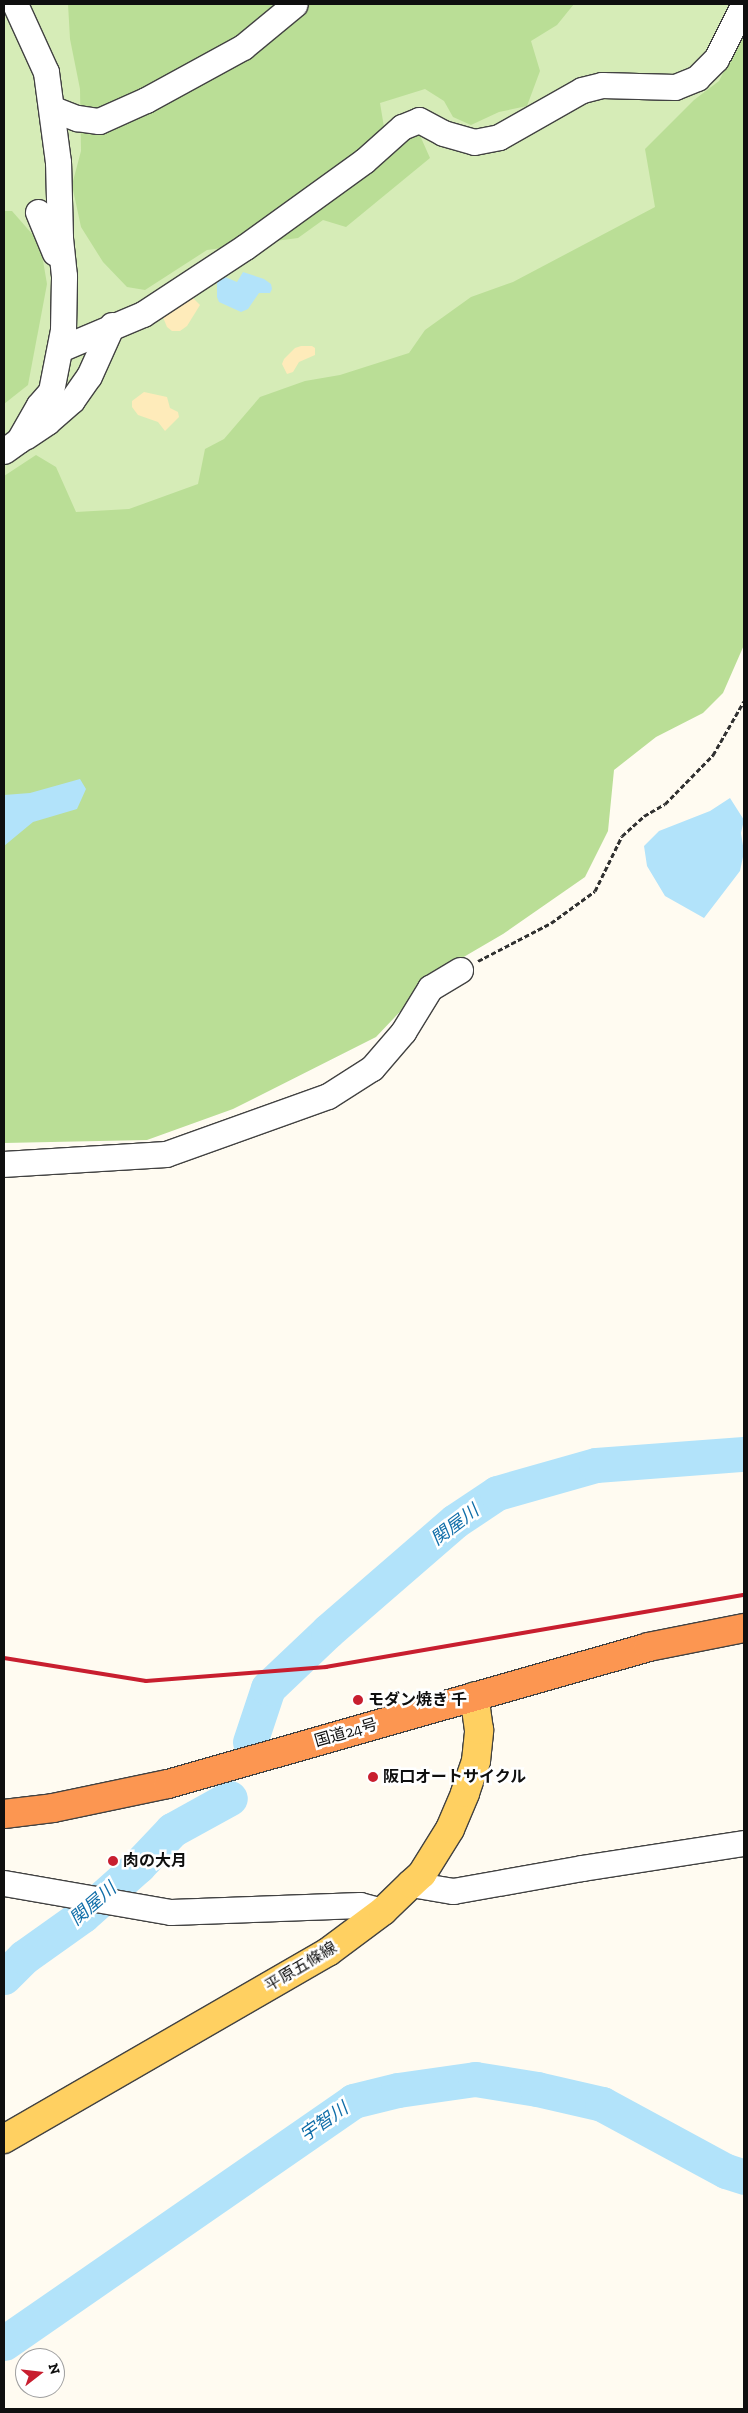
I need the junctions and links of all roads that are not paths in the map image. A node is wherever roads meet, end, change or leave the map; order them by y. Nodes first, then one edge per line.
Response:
1 (14, 4) edge
2 (296, 4) edge
3 (744, 4) edge
4 (53, 109) junction
5 (38, 212) dead end
6 (64, 276) junction
7 (63, 308) junction
8 (104, 328) junction
9 (60, 348) junction
10 (11, 446) edge
11 (460, 970) road end
12 (4, 1164) edge
13 (744, 1628) edge
14 (474, 1696) junction
15 (4, 1814) edge
16 (744, 1843) edge
17 (4, 1883) edge
18 (412, 1884) junction
19 (383, 1911) junction
20 (4, 2139) edge

1 - 4 street
2 - 4 street
3 - 8 street
4 - 6 street
5 - 6 street
6 - 7 street
7 - 8 street
7 - 9 street
8 - 9 street
8 - 10 street
9 - 10 street
11 - 12 street
13 - 14 highway, 国道24号
14 - 15 highway, 国道24号
14 - 18 main road, 平原五條線
16 - 18 street
17 - 19 street
18 - 19 main road, 平原五條線
19 - 20 main road, 平原五條線

